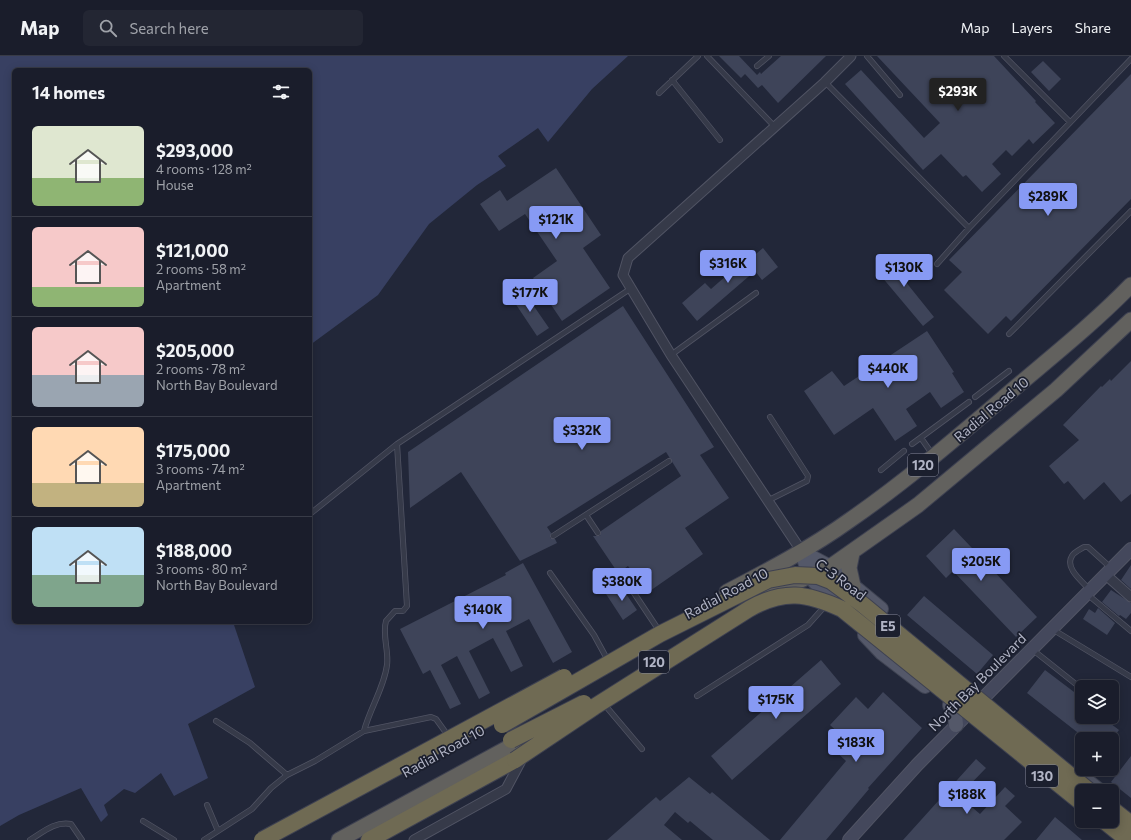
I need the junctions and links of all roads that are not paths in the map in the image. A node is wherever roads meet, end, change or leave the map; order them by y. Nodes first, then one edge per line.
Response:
1 (698, 56) edge
2 (707, 56) edge
3 (769, 56) edge
4 (867, 56) edge
5 (1004, 56) edge
6 (849, 57) edge
7 (1131, 59) edge
8 (757, 66) dead end
9 (672, 80) junction
10 (825, 82) junction
11 (658, 93) dead end
12 (900, 95) dead end
13 (1070, 122) junction
14 (775, 127) junction
15 (720, 140) dead end
16 (1131, 211) edge
17 (969, 228) junction
18 (937, 264) dead end
19 (1131, 285) edge
20 (630, 289) junction
21 (756, 293) dead end
22 (1131, 320) edge
23 (1009, 334) dead end
24 (672, 355) junction
25 (1009, 371) dead end
26 (975, 397) dead end
27 (969, 402) dead end
28 (770, 417) dead end
29 (920, 438) junction
30 (397, 444) junction
31 (912, 444) dead end
32 (904, 451) dead end
33 (934, 456) junction
34 (669, 461) dead end
35 (881, 470) dead end
36 (767, 501) junction
37 (312, 512) edge
38 (586, 515) junction
39 (598, 533) dead end
40 (553, 536) dead end
41 (1131, 549) edge
42 (802, 552) junction
43 (852, 552) junction
44 (830, 567) junction
45 (1109, 572) junction
46 (550, 573) dead end
47 (810, 577) junction
48 (624, 578) dead end
49 (853, 586) junction
50 (773, 592) junction
51 (1089, 592) junction
52 (1131, 597) edge
53 (831, 598) junction
54 (1052, 629) junction
55 (1131, 631) edge
56 (659, 632) junction
57 (1032, 649) junction
58 (606, 657) junction
59 (672, 657) junction
60 (1131, 677) edge
61 (1075, 683) edge
62 (598, 695) junction
63 (697, 696) dead end
64 (984, 696) junction
65 (523, 706) junction
66 (216, 721) dead end
67 (960, 721) junction
68 (502, 725) dead end
69 (364, 731) junction
70 (536, 732) junction
71 (511, 740) dead end
72 (454, 745) junction
73 (642, 749) dead end
74 (287, 775) junction
75 (1081, 784) edge
76 (1091, 784) edge
77 (1075, 797) edge
78 (1075, 803) edge
79 (207, 805) dead end
80 (1119, 807) edge
81 (1119, 814) edge
82 (1131, 816) edge
83 (143, 822) dead end
84 (1131, 824) edge
85 (1106, 828) edge
86 (1113, 828) edge
87 (218, 831) junction
88 (30, 840) edge
89 (82, 840) edge
90 (174, 840) edge
91 (204, 840) edge
92 (262, 840) edge
93 (278, 840) edge
94 (339, 840) edge
95 (369, 840) edge
96 (414, 840) edge
97 (849, 840) edge
98 (1121, 840) edge
99 (1128, 840) edge

1 - 9 lane
2 - 14 lane
3 - 8 lane
4 - 12 lane
5 - 13 lane
6 - 10 street
7 - 13 lane
9 - 11 lane
9 - 15 lane
10 - 14 street
10 - 17 lane
13 - 17 lane
14 - 20 street
16 - 23 lane
17 - 18 lane
19 - 33 highway, Radial Road 10 / 120
20 - 24 street
20 - 30 lane
21 - 24 lane
22 - 43 highway, Radial Road 10 / 120
24 - 36 street
25 - 26 lane
27 - 29 lane
28 - 36 lane
29 - 31 lane
29 - 33 lane
30 - 37 lane
30 - 69 lane
32 - 35 lane
33 - 42 highway, Radial Road 10 / 120
34 - 38 lane
36 - 42 street
38 - 39 lane
38 - 40 lane
41 - 45 main road, North Bay Boulevard
42 - 44 main road, C-3 Road / 130
42 - 47 main road, C-3 Road
42 - 56 highway, Radial Road 10 / 120
43 - 44 highway, Radial Road 10 / 120
43 - 49 highway
44 - 47 highway, Radial Road 10 / 120
44 - 49 main road, C-3 Road / 130
45 - 51 main road, North Bay Boulevard
45 - 51 lane
45 - 52 street
46 - 58 lane
47 - 50 highway, Radial Road 10 / 120
47 - 53 main road, C-3 Road
48 - 56 lane
49 - 64 main road, C-3 Road / 130
50 - 53 highway
50 - 62 highway, Radial Road 10 / 120
51 - 54 main road, North Bay Boulevard
51 - 55 lane
53 - 63 lane
53 - 67 main road, C-3 Road
54 - 57 main road, North Bay Boulevard
54 - 60 lane
56 - 58 highway, Radial Road 10 / 120
56 - 68 highway, bridge
56 - 75 highway, E5, bridge
56 - 92 highway, bridge
57 - 61 lane
57 - 64 main road, North Bay Boulevard
58 - 65 highway, Radial Road 10 / 120
59 - 71 highway, bridge
59 - 77 highway, E5, bridge
59 - 95 highway, bridge
62 - 70 highway, Radial Road 10 / 120
62 - 73 lane
64 - 67 main road, North Bay Boulevard
64 - 76 main road, C-3 Road / 130
65 - 70 highway
65 - 72 highway, Radial Road 10 / 120
66 - 74 lane
67 - 78 main road, 130
67 - 97 main road, North Bay Boulevard
69 - 72 lane
69 - 74 lane
70 - 94 highway, Radial Road 10 / 120
70 - 96 street
72 - 93 highway, Radial Road 10 / 120
74 - 87 lane
79 - 87 lane
80 - 82 main road
81 - 84 highway
83 - 90 lane
85 - 98 main road
86 - 99 highway
87 - 91 lane
88 - 89 lane

